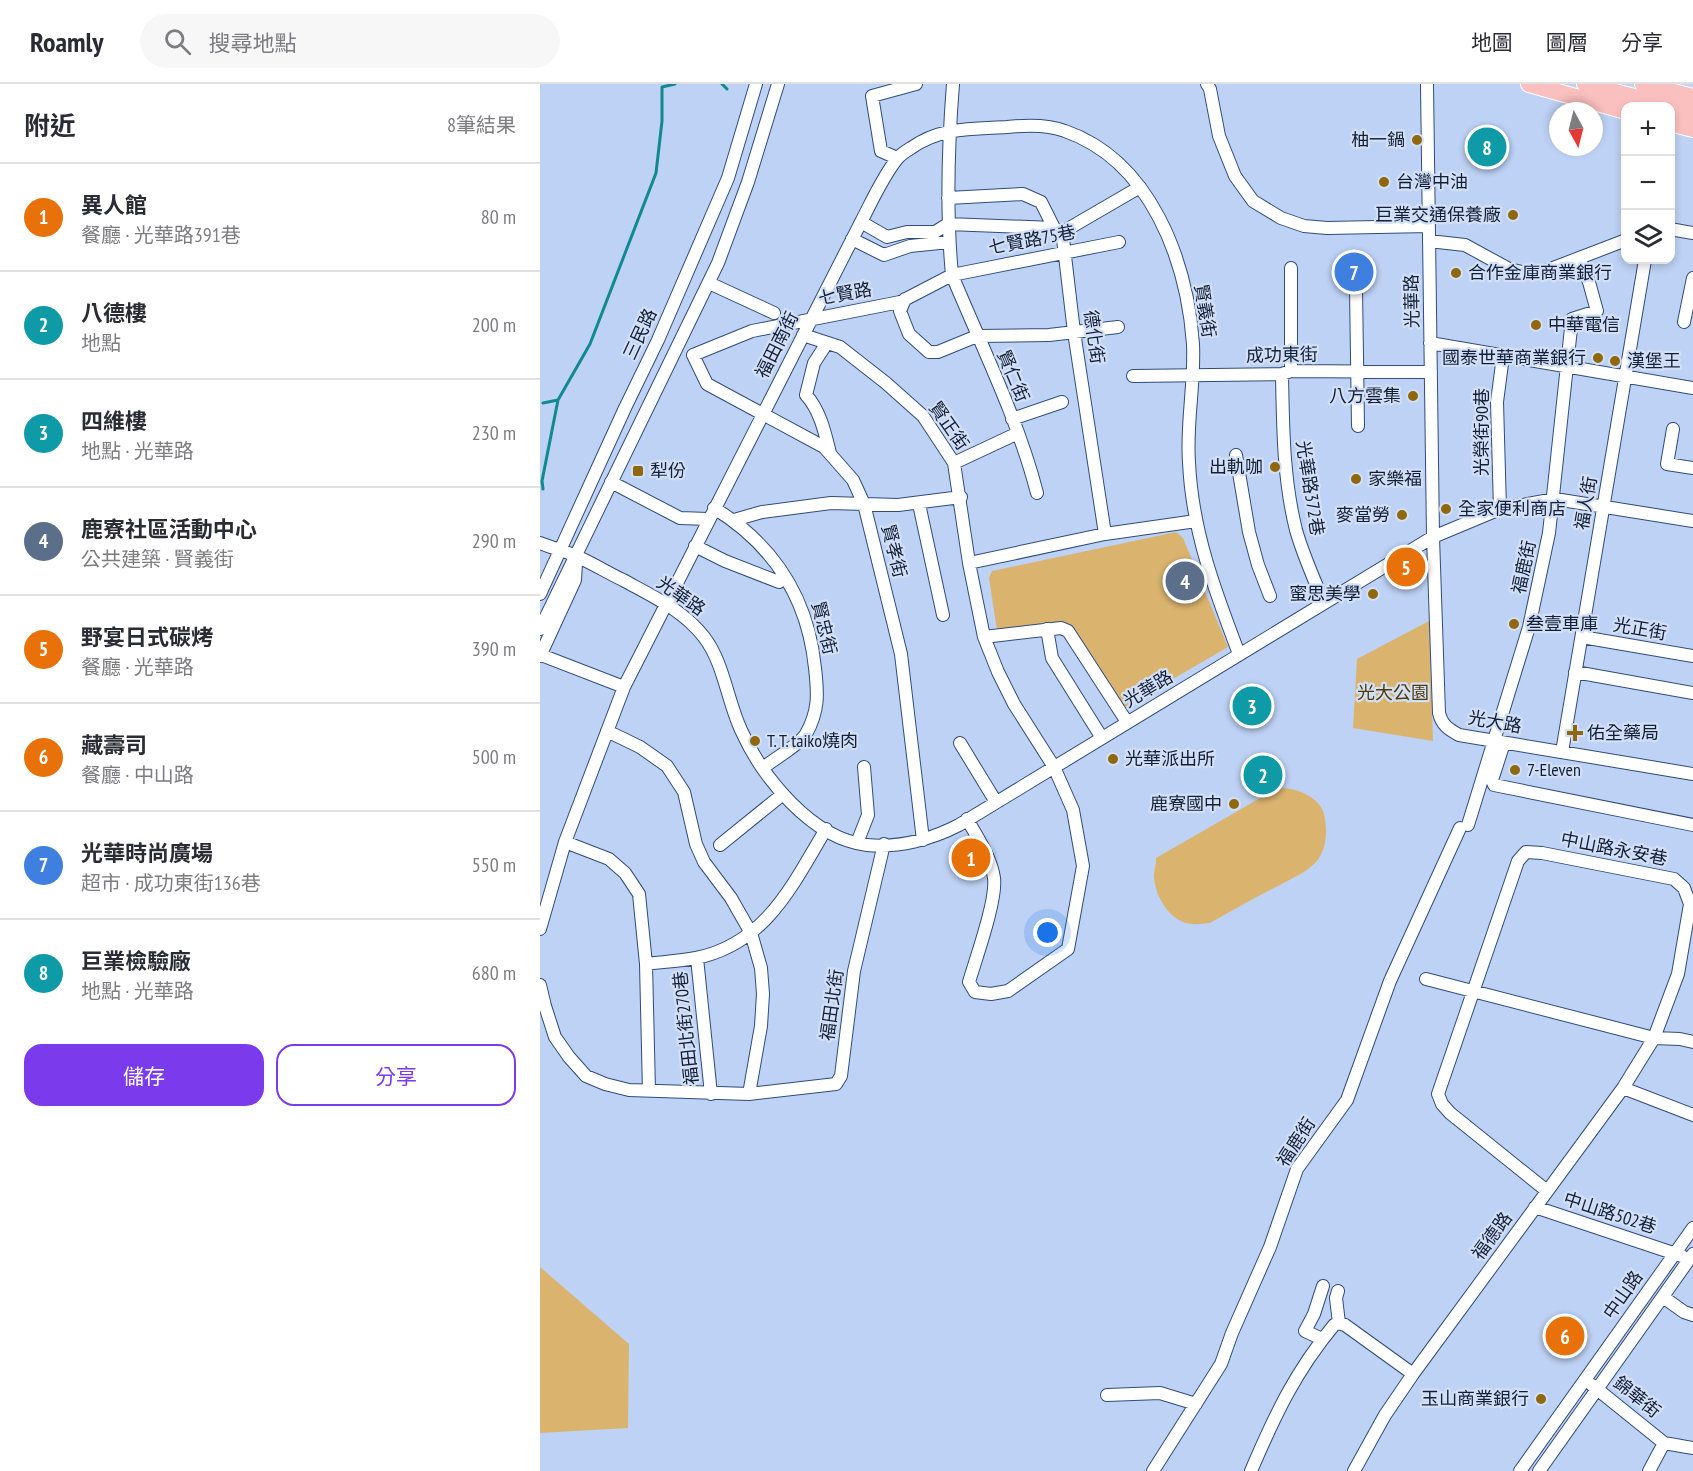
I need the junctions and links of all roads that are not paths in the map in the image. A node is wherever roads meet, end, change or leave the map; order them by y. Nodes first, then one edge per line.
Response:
1 (756, 84) edge
2 (778, 84) edge
3 (916, 84) edge
4 (953, 84) edge
5 (1207, 84) edge
6 (1427, 84) edge
7 (1529, 84) edge
8 (1585, 84) edge
9 (1643, 84) edge
10 (1693, 97) edge
11 (1651, 102) edge
12 (1675, 108) edge
13 (1621, 110) edge
14 (1693, 113) edge
15 (1675, 124) edge
16 (744, 127) junction
17 (1693, 129) edge
18 (949, 130) junction
19 (764, 131) junction
20 (897, 158) junction
21 (1140, 187) junction
22 (948, 198) junction
23 (861, 222) junction
24 (948, 224) junction
25 (1429, 226) junction
26 (1675, 230) edge
27 (1059, 231) junction
28 (1693, 233) edge
29 (852, 239) junction
30 (1429, 241) junction
31 (949, 242) junction
32 (1119, 242) dead end
33 (1621, 242) edge
34 (1063, 252) junction
35 (1579, 259) junction
36 (1644, 264) edge
37 (1291, 268) dead end
38 (952, 274) junction
39 (1693, 278) edge
40 (709, 283) junction
41 (1356, 288) dead end
42 (905, 299) junction
43 (774, 313) dead end
44 (811, 319) junction
45 (1684, 322) dead end
46 (1118, 327) dead end
47 (1074, 332) junction
48 (803, 335) junction
49 (977, 336) junction
50 (658, 340) junction
51 (826, 343) junction
52 (1430, 343) junction
53 (677, 347) junction
54 (693, 355) junction
55 (1503, 356) junction
56 (1567, 366) junction
57 (1287, 372) junction
58 (1357, 372) junction
59 (1431, 372) junction
60 (1194, 374) junction
61 (1133, 376) dead end
62 (1626, 376) junction
63 (1693, 388) edge
64 (1062, 402) dead end
65 (762, 414) junction
66 (1012, 419) junction
67 (1358, 426) dead end
68 (1673, 429) dead end
69 (1018, 433) junction
70 (830, 453) junction
71 (1236, 455) dead end
72 (954, 463) junction
73 (1693, 468) edge
74 (611, 482) junction
75 (1037, 494) dead end
76 (960, 497) junction
77 (1554, 499) junction
78 (864, 504) junction
79 (919, 504) junction
80 (1604, 506) junction
81 (1500, 509) junction
82 (711, 514) junction
83 (734, 520) junction
84 (1196, 521) junction
85 (1693, 521) edge
86 (1105, 534) junction
87 (1432, 537) junction
88 (540, 543) edge
89 (695, 546) junction
90 (559, 551) junction
91 (576, 556) junction
92 (969, 563) junction
93 (779, 582) dead end
94 (540, 594) edge
95 (1270, 596) dead end
96 (666, 603) junction
97 (1324, 603) junction
98 (943, 615) dead end
99 (540, 629) edge
100 (1047, 629) junction
101 (984, 637) junction
102 (1582, 637) junction
103 (1239, 654) junction
104 (540, 655) edge
105 (1693, 656) edge
106 (1575, 672) junction
107 (624, 687) junction
108 (1693, 693) edge
109 (1127, 722) junction
110 (607, 730) junction
111 (1102, 738) junction
112 (1499, 742) junction
113 (960, 743) dead end
114 (1562, 752) junction
115 (864, 767) dead end
116 (1054, 767) junction
117 (763, 768) junction
118 (1693, 774) edge
119 (783, 794) junction
120 (996, 802) junction
121 (967, 819) junction
122 (1693, 825) edge
123 (826, 829) junction
124 (923, 840) junction
125 (565, 842) junction
126 (857, 843) junction
127 (884, 844) junction
128 (720, 845) dead end
129 (540, 929) edge
130 (751, 933) junction
131 (697, 958) junction
132 (646, 964) junction
133 (1426, 980) dead end
134 (540, 985) edge
135 (1473, 990) junction
136 (1654, 1038) junction
137 (1693, 1042) edge
138 (1623, 1088) junction
139 (649, 1091) junction
140 (711, 1094) junction
141 (749, 1094) junction
142 (1693, 1115) edge
143 (1547, 1191) junction
144 (1535, 1207) junction
145 (1693, 1228) edge
146 (1674, 1254) junction
147 (1692, 1257) edge
148 (1323, 1286) dead end
149 (1338, 1291) dead end
150 (1663, 1297) junction
151 (1693, 1315) edge
152 (1340, 1323) junction
153 (1322, 1339) junction
154 (1413, 1374) junction
155 (1586, 1381) junction
156 (1598, 1389) junction
157 (1107, 1395) dead end
158 (1196, 1404) junction
159 (1664, 1443) junction
160 (1693, 1448) edge
161 (1153, 1471) edge
162 (1251, 1471) edge
163 (1354, 1471) edge
164 (1520, 1471) edge
165 (1539, 1471) edge
166 (1649, 1471) edge

1 - 16 street, 三民路
2 - 19 street
3 - 20 street
4 - 18 street
5 - 25 street
6 - 25 street, 光華路
7 - 13 main road
8 - 11 main road
9 - 10 main road
12 - 14 main road
15 - 17 main road
16 - 19 street
16 - 50 street, 三民路
18 - 20 street, 福田南街
18 - 21 street, 賢義街
18 - 22 street
19 - 40 street
20 - 23 street, 福田南街
21 - 27 street
21 - 60 street, 賢義街
22 - 24 street
22 - 27 street
23 - 24 street
23 - 29 street, 福田南街
24 - 27 street
24 - 31 street
25 - 30 street, 光華路
26 - 28 street
27 - 34 street, 德化街
29 - 31 street, 七賢路
29 - 44 street, 福田南街
30 - 35 street
30 - 52 street, 光華路
31 - 38 street
32 - 34 street, 七賢路75巷
33 - 35 street
34 - 38 street, 七賢路75巷
34 - 47 street, 德化街
35 - 56 street, 福鹿街
36 - 62 street, 福人街
37 - 57 street, 光華路372巷
38 - 42 street, 七賢路
38 - 49 street, 賢仁街
39 - 45 street
40 - 43 street
40 - 53 street
41 - 58 street
42 - 44 street, 七賢路
42 - 49 street
44 - 48 street, 福田南街
44 - 54 street, 七賢路
46 - 47 street
47 - 49 street
47 - 86 street, 德化街
48 - 51 street, 賢正街
48 - 65 street, 福田南街
49 - 66 street, 賢仁街
50 - 53 street
50 - 90 street, 三民路
51 - 70 street
51 - 72 street, 賢正街
52 - 55 street
52 - 59 street, 光華路
53 - 54 street
53 - 74 street
54 - 65 street, 賢孝街
55 - 56 street
55 - 81 street, 光榮街90巷
56 - 62 street
56 - 77 street, 福鹿街
57 - 58 street, 成功東街
57 - 60 street, 成功東街
57 - 97 street, 光華路372巷
58 - 59 street, 成功東街
58 - 67 street
59 - 87 street, 光華路
60 - 61 street, 成功東街
60 - 84 street, 賢義街
62 - 63 street
62 - 80 street, 福人街
64 - 66 street
65 - 70 street, 賢孝街
65 - 82 street, 福田南街
66 - 69 street, 賢仁街
68 - 73 street
69 - 72 street
69 - 75 street, 賢仁街
70 - 78 street, 賢孝街
71 - 95 street
72 - 76 street, 賢正街
74 - 82 street
74 - 91 street
76 - 79 street
76 - 92 street, 賢正街
77 - 80 street
77 - 81 street
77 - 112 street, 福鹿街
78 - 79 street
78 - 83 street
78 - 124 street, 賢孝街
79 - 98 street
80 - 85 street
80 - 102 street, 福人街
81 - 87 street
82 - 83 street, 賢忠街
82 - 89 street, 福田南街
83 - 117 street, 賢忠街
84 - 86 street
84 - 103 street, 賢義街
86 - 92 street
87 - 97 street, 光華路
87 - 112 street, 光大路
88 - 90 street
89 - 93 street
89 - 96 street, 福田南街
90 - 91 street, 光華路
90 - 94 street, 三民路
91 - 96 street, 光華路
91 - 99 street
91 - 104 street
92 - 101 street, 賢正街
96 - 107 street
96 - 117 street, 光華路
97 - 103 street, 光華路
100 - 101 street
100 - 109 street
100 - 111 street
101 - 116 street, 賢正街
102 - 105 street, 光正街
102 - 106 street, 福人街
103 - 109 street, 光華路
104 - 107 street
106 - 108 street
106 - 114 street, 福人街
107 - 110 street
109 - 111 street, 光華路
110 - 125 street
110 - 130 street
111 - 116 street, 光華路
112 - 114 street, 光大路
112 - 122 street
112 - 158 street, 福鹿街
113 - 120 street
114 - 118 street, 光大路
115 - 126 street
116 - 120 street, 光華路
116 - 121 street, 賢正街
117 - 119 street, 光華路
119 - 123 street, 光華路
119 - 128 street
120 - 121 street, 光華路
121 - 124 street, 光華路
123 - 126 street, 光華路
123 - 130 street
124 - 127 street, 光華路
125 - 129 street
125 - 132 street
126 - 127 street, 光華路
127 - 141 street, 福田北街
130 - 131 street
130 - 141 street
131 - 132 street
131 - 140 street, 福田北街270巷
132 - 139 street
133 - 135 street
134 - 139 street, 福田北街
135 - 136 street
135 - 136 street, 中山路永安巷
135 - 143 street, 中山路永安巷
136 - 137 street
136 - 138 street, 福德路
138 - 142 street
138 - 143 street, 福德路
139 - 140 street, 福田北街
140 - 141 street, 福田北街
143 - 144 street, 福德路
144 - 146 street, 中山路502巷
144 - 154 street, 福德路
145 - 146 street, 中山路
146 - 147 street, 中山路502巷
146 - 155 street, 中山路
147 - 150 street, 中山路
148 - 153 street
149 - 152 street
150 - 151 street
150 - 156 street, 中山路
152 - 153 street
152 - 154 street
153 - 162 street
154 - 163 street, 福德路
155 - 156 street, 錦華街
155 - 164 street, 中山路
156 - 159 street, 錦華街
156 - 165 street, 中山路
157 - 158 street
158 - 161 street, 福鹿街
159 - 160 street, 錦華街
159 - 166 street, 錦華街

